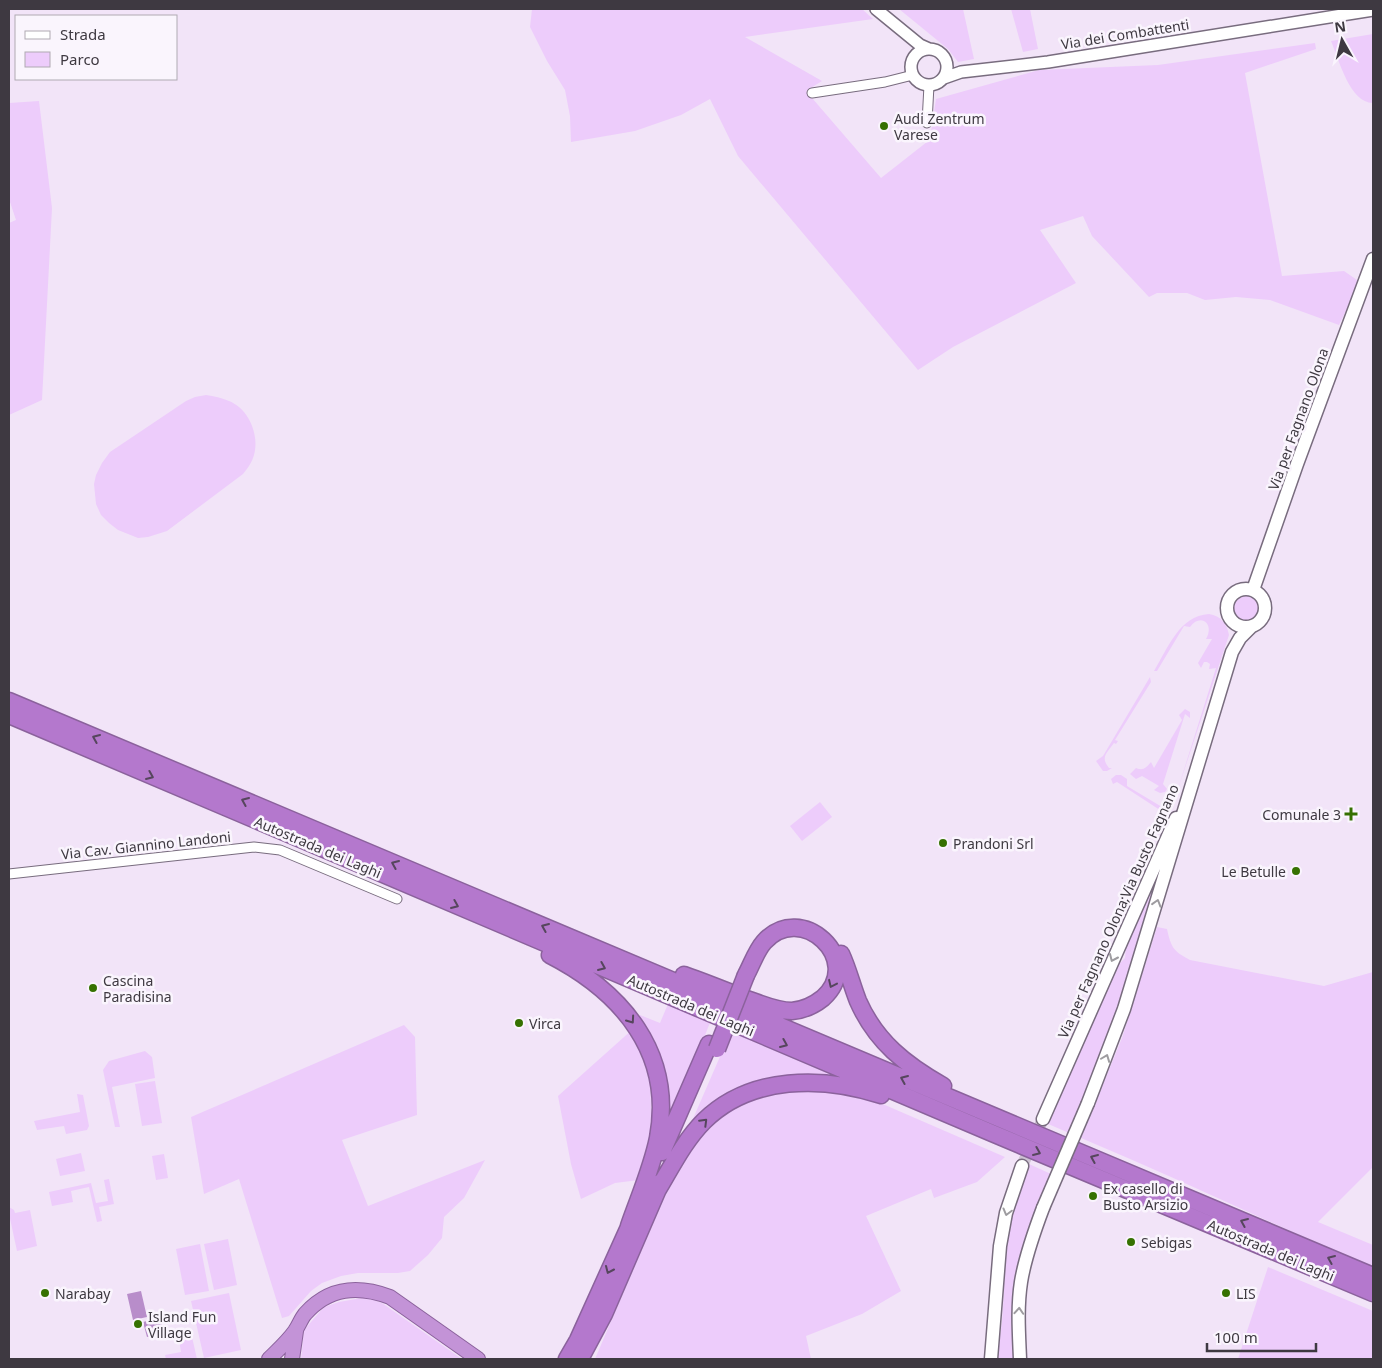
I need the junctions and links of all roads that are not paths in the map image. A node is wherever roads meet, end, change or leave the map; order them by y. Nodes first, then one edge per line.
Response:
1 (876, 9) edge
2 (1373, 10) edge
3 (908, 35) junction
4 (929, 50) junction
5 (914, 59) junction
6 (946, 62) junction
7 (969, 71) junction
8 (913, 75) junction
9 (944, 78) junction
10 (929, 85) junction
11 (812, 93) dead end
12 (927, 123) dead end
13 (1373, 259) edge
14 (1253, 590) junction
15 (1231, 620) junction
16 (1252, 626) junction
17 (1232, 652) junction
18 (9, 701) edge
19 (9, 715) edge
20 (1192, 779) junction
21 (9, 874) edge
22 (397, 899) dead end
23 (477, 914) junction
24 (590, 946) junction
25 (743, 974) junction
26 (713, 1047) junction
27 (1043, 1119) tunnel mouth
28 (995, 1125) junction
29 (1022, 1166) tunnel mouth
30 (657, 1191) junction
31 (629, 1226) junction
32 (1373, 1276) edge
33 (1373, 1293) edge
34 (604, 1314) junction
35 (296, 1330) junction
36 (269, 1359) edge
37 (292, 1359) edge
38 (478, 1359) edge
39 (567, 1359) edge
40 (580, 1359) edge
41 (593, 1359) edge
42 (991, 1359) edge
43 (1020, 1359) edge

1 - 3 street, Via dei Combattenti
2 - 7 street, Via dei Combattenti
3 - 4 street, Via dei Combattenti
3 - 5 street
4 - 5 street
4 - 6 street, Via dei Combattenti
5 - 8 street
6 - 7 street, Via dei Combattenti
6 - 9 street
7 - 9 street, Via dei Combattenti
8 - 10 street
8 - 11 street
9 - 10 street, Via dei Combattenti
10 - 12 street
13 - 14 main road, Via per Fagnano Olona
14 - 15 main road
14 - 16 main road
15 - 16 main road
15 - 17 main road
16 - 17 main road
17 - 20 main road
24 -> 18 highway, Autostrada dei Laghi
19 -> 23 highway, Autostrada dei Laghi
20 -> 27 main road, Via per Fagnano Olona;Via Busto Fagnano
43 -> 20 main road, Via per Fagnano Olona;Via Busto Fagnano, bridge
21 - 22 street, Via Cav. Giannino Landoni
23 -> 28 highway, Autostrada dei Laghi
23 -> 31 highway
25 -> 24 highway
28 -> 24 highway, Autostrada dei Laghi
25 - 26 highway
25 - 28 highway
26 - 30 highway
26 - 31 highway
30 -> 28 highway
32 -> 28 highway, Autostrada dei Laghi
28 -> 33 highway, Autostrada dei Laghi
29 -> 42 main road
30 - 34 highway
31 -> 39 highway
34 - 40 highway
34 - 41 highway
35 - 36 highway
35 - 37 highway
35 - 38 highway

